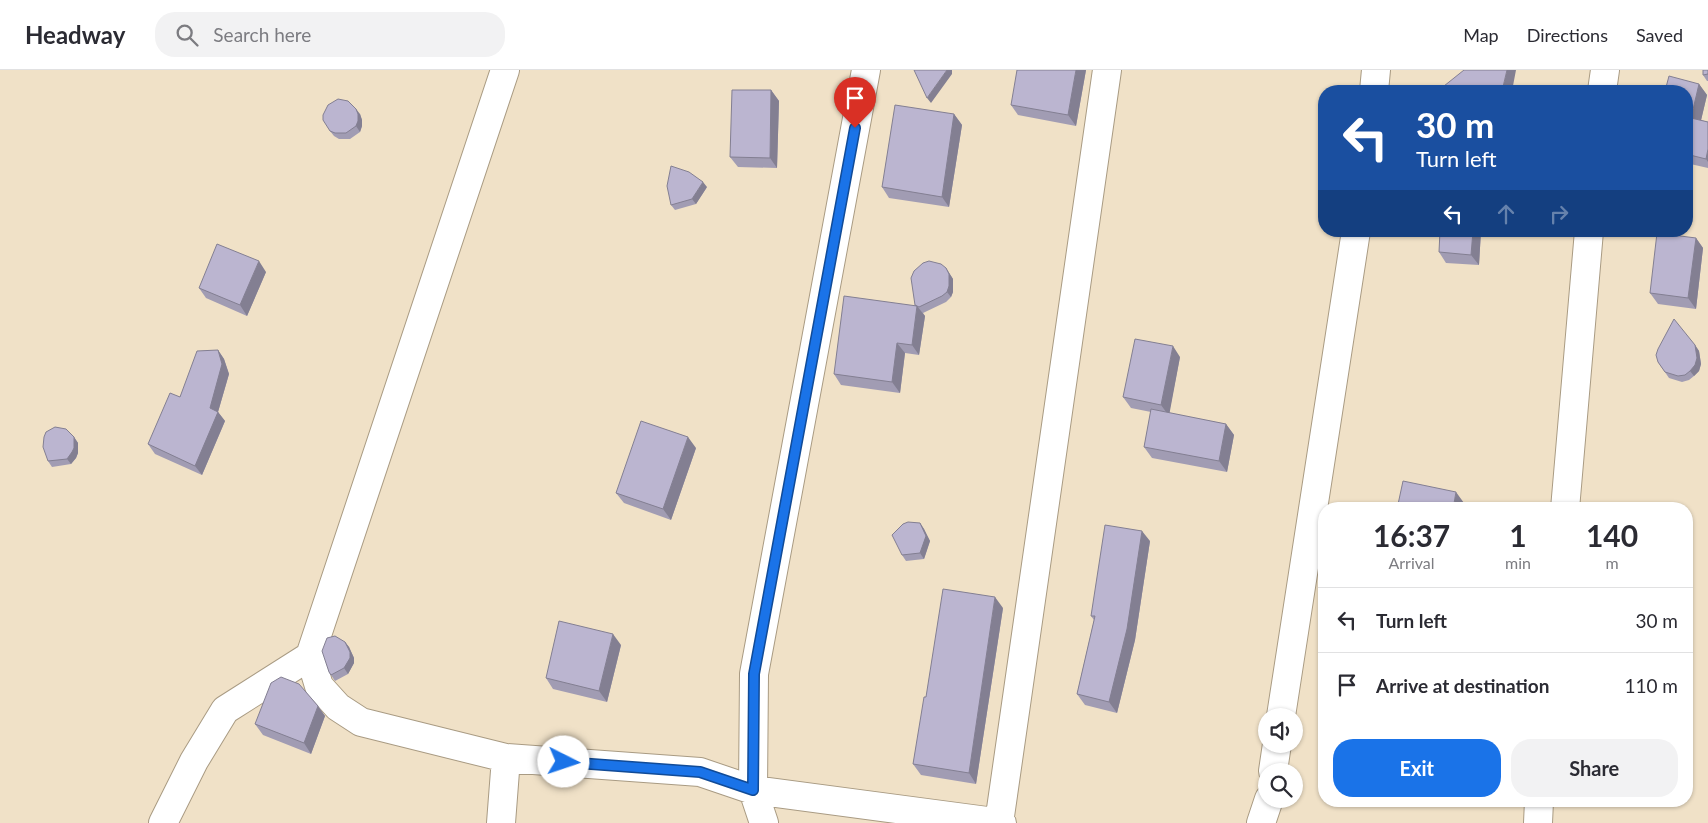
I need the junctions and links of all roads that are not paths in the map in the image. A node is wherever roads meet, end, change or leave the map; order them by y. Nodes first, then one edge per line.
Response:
1 (505, 70) edge
2 (866, 70) edge
3 (1107, 70) edge
4 (1376, 70) edge
5 (1605, 70) edge
6 (1375, 85) edge
7 (1603, 85) edge
8 (1355, 237) edge
9 (1588, 237) edge
10 (1566, 502) edge
11 (310, 656) junction
12 (1282, 708) edge
13 (506, 758) junction
14 (753, 790) junction
15 (1539, 807) edge
16 (1266, 808) edge
17 (163, 823) edge
18 (501, 823) edge
19 (764, 823) edge
20 (1000, 823) edge
21 (1261, 823) edge
22 (1538, 823) edge

1 - 11 street
2 - 14 street
3 - 20 street
4 - 6 street
5 - 7 street
8 - 12 street
9 - 10 street
11 - 13 street
11 - 17 street
13 - 14 street
13 - 18 street
14 - 19 street
14 - 20 street
15 - 22 street
16 - 21 street

